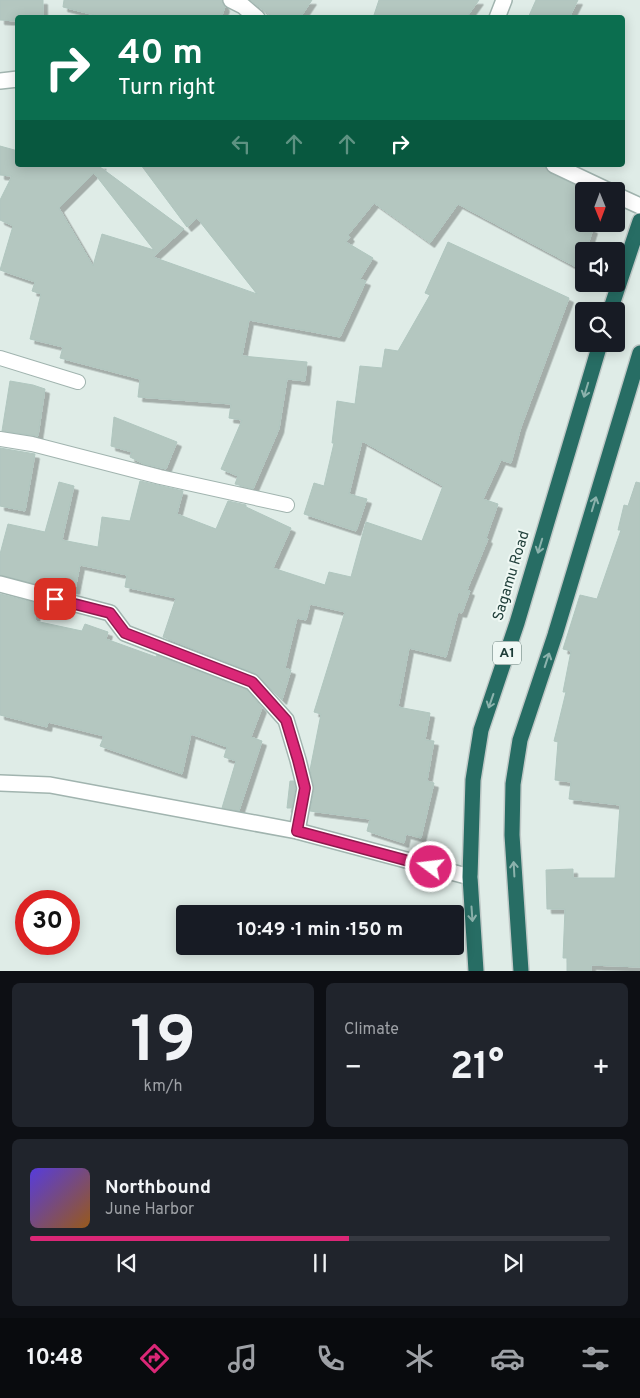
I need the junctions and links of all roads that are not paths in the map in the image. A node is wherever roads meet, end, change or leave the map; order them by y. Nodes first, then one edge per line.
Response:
1 (504, 0) edge
2 (239, 8) edge
3 (252, 15) edge
4 (498, 15) edge
5 (15, 79) edge
6 (0, 81) edge
7 (558, 167) edge
8 (590, 182) edge
9 (625, 199) edge
10 (640, 206) edge
11 (640, 220) edge
12 (613, 302) edge
13 (598, 352) edge
14 (640, 353) edge
15 (0, 358) edge
16 (78, 382) dead end
17 (0, 439) edge
18 (287, 504) dead end
19 (0, 584) edge
20 (0, 783) edge
21 (297, 831) junction
22 (470, 877) junction
23 (476, 970) edge
24 (521, 970) edge

1 - 4 street
2 - 3 street
5 - 6 street
7 - 8 street
9 - 10 street
11 - 12 highway
13 -> 22 highway, Sagamu Road / A1
24 -> 14 highway
15 - 16 lane
17 - 18 lane
19 - 21 street
20 - 21 street
21 - 22 street
22 -> 23 highway, Sagamu Road / A1

